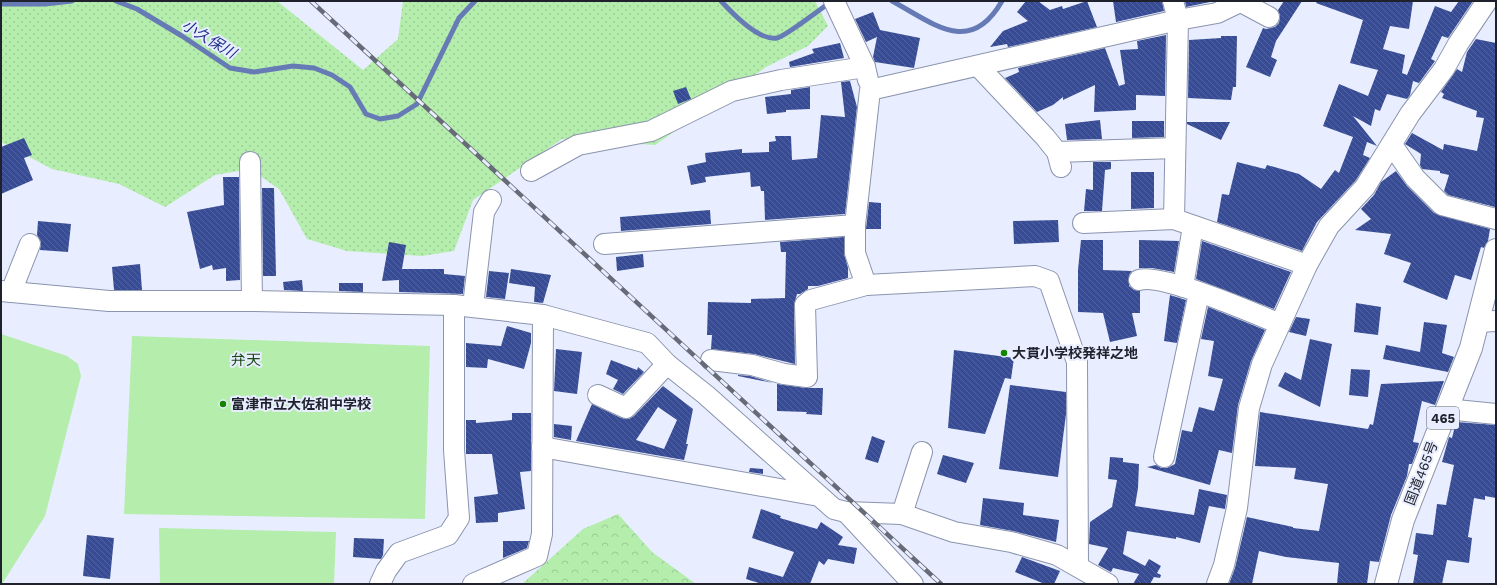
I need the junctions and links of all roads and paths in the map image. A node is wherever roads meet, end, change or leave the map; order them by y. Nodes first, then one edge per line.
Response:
1 (1173, 1) edge
2 (1488, 1) edge
3 (1242, 2) edge
4 (836, 6) edge
5 (1269, 17) dead end
6 (1178, 20) junction
7 (978, 66) junction
8 (865, 67) junction
9 (870, 90) junction
10 (1392, 145) junction
11 (1175, 148) junction
12 (250, 162) dead end
13 (531, 171) dead end
14 (491, 200) dead end
15 (1174, 219) junction
16 (1496, 219) edge
17 (1083, 223) dead end
18 (855, 225) junction
19 (1193, 226) junction
20 (30, 244) dead end
21 (604, 244) dead end
22 (1496, 250) edge
23 (1307, 265) junction
24 (1139, 280) dead end
25 (866, 285) junction
26 (1191, 290) junction
27 (6, 292) edge
28 (252, 301) junction
29 (463, 305) junction
30 (543, 315) junction
31 (1487, 321) edge
32 (1280, 324) junction
33 (711, 360) dead end
34 (667, 364) junction
35 (598, 395) dead end
36 (1446, 410) junction
37 (1496, 414) edge
38 (542, 447) junction
39 (922, 452) dead end
40 (1164, 457) dead end
41 (819, 496) junction
42 (846, 512) junction
43 (902, 514) junction
44 (1078, 566) junction
45 (380, 584) edge
46 (473, 584) edge
47 (913, 584) edge
48 (1108, 584) edge
49 (1217, 584) edge
50 (1386, 584) edge

1 - 6 street
2 - 10 street
3 - 5 street
3 - 6 street
4 - 8 street
6 - 7 street
6 - 11 street
7 - 9 street
7 - 11 street
8 - 9 street
8 - 13 street
9 - 18 street
10 - 16 street
10 - 23 street
11 - 15 street
12 - 28 street
14 - 29 street
15 - 17 street
15 - 19 street
18 - 21 street
18 - 25 street
19 - 23 street
19 - 26 street
20 - 27 street
22 - 31 highway, 国道465号 / 465
23 - 32 street
24 - 26 street
25 - 33 street
25 - 44 street
26 - 32 street
26 - 40 street
27 - 28 street
28 - 29 street
29 - 30 street
29 - 45 street
30 - 34 street
30 - 38 street
31 - 36 highway, 国道465号 / 465
32 - 49 street
34 - 35 street
34 - 41 street
36 - 37 street
36 - 50 highway, 国道465号 / 465
38 - 41 street
38 - 46 street
39 - 43 street
41 - 42 street
42 - 43 street
42 - 47 street
43 - 44 street
44 - 48 street

